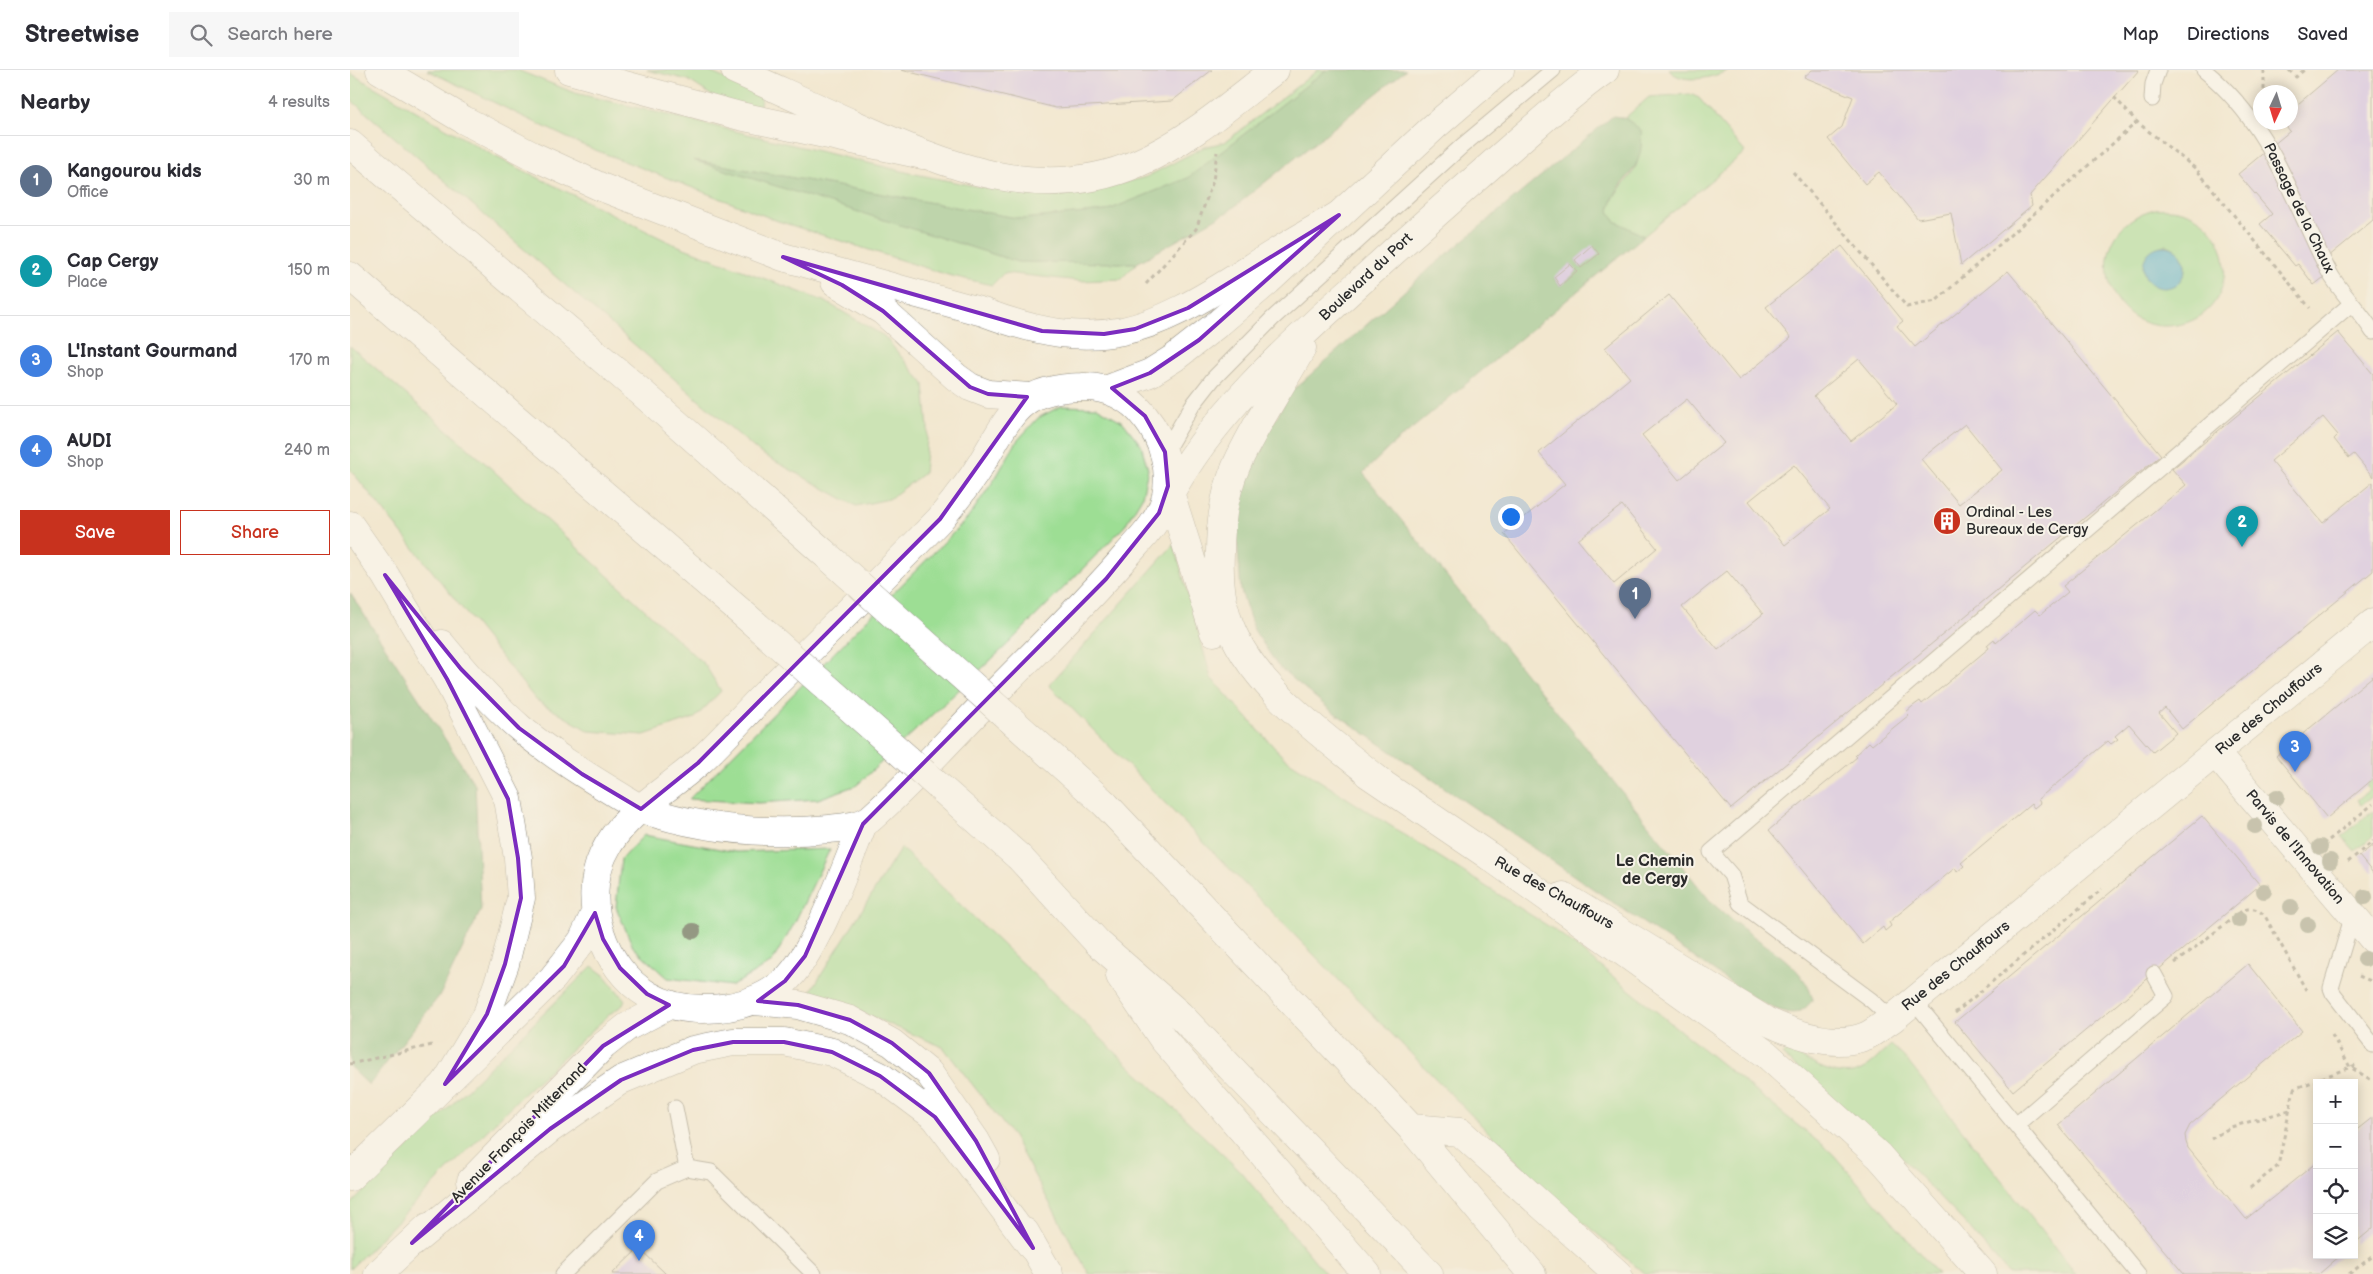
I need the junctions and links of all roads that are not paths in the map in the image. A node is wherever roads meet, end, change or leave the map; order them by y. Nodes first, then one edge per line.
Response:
1 (380, 70) edge
2 (569, 70) edge
3 (735, 70) edge
4 (1275, 70) edge
5 (1500, 70) edge
6 (1553, 70) edge
7 (1605, 70) edge
8 (2158, 70) edge
9 (2204, 70) edge
10 (2152, 99) dead end
11 (350, 144) edge
12 (923, 155) junction
13 (1339, 215) junction
14 (783, 257) junction
15 (350, 276) edge
16 (2351, 304) junction
17 (1315, 324) junction
18 (2372, 330) edge
19 (1108, 389) junction
20 (1030, 397) junction
21 (1165, 452) junction
22 (1166, 497) junction
23 (350, 525) edge
24 (385, 575) junction
25 (2373, 623) edge
26 (2216, 754) junction
27 (1383, 784) junction
28 (641, 809) junction
29 (870, 818) junction
30 (1489, 856) junction
31 (595, 913) junction
32 (2353, 915) junction
33 (2373, 939) edge
34 (1098, 943) junction
35 (2154, 974) dead end
36 (755, 1001) junction
37 (1914, 1001) junction
38 (669, 1005) junction
39 (1892, 1019) junction
40 (2373, 1045) edge
41 (445, 1084) junction
42 (675, 1108) dead end
43 (2016, 1126) junction
44 (1410, 1128) junction
45 (687, 1168) junction
46 (350, 1177) edge
47 (412, 1243) junction
48 (1033, 1248) junction
49 (378, 1274) edge
50 (563, 1274) edge
51 (814, 1274) edge
52 (1049, 1274) edge
53 (1367, 1274) edge
54 (1429, 1274) edge
55 (1532, 1274) edge
56 (1618, 1274) edge
57 (1983, 1274) edge
58 (2138, 1274) edge

1 - 14 main road
2 - 12 main road
3 - 12 main road
4 - 12 main road
5 - 13 main road
6 - 21 lane
7 - 17 main road, Boulevard du Port
8 - 10 lane
9 - 16 lane, Passage de la Chaux
11 - 44 main road, bridge
13 - 14 main road
13 - 19 main road
14 - 20 main road
15 - 34 main road, bridge
16 - 18 lane, Passage de la Chaux
16 - 39 lane
17 - 22 main road, Boulevard du Port
17 - 27 main road
19 - 20 main road
19 - 21 main road
20 - 28 main road
21 - 22 main road
22 - 27 main road
22 - 29 main road, Boulevard du Port
23 - 24 main road
24 - 28 main road
24 - 41 main road
25 - 26 main road, Rue des Chauffours
26 - 32 main road, Parvis de l'Innovation
26 - 37 main road, Rue des Chauffours
27 - 30 main road
28 - 29 main road
28 - 31 main road
29 - 36 main road
30 - 39 main road, Rue des Chauffours
30 - 57 main road
31 - 38 main road
31 - 41 main road
32 - 33 main road, Parvis de l'Innovation
32 - 40 lane
34 - 53 main road
34 - 54 main road
35 - 43 lane
36 - 38 main road
36 - 48 main road
37 - 39 main road, Rue des Chauffours
37 - 43 lane
38 - 47 main road, Avenue François Mitterrand
41 - 46 main road
42 - 45 lane
43 - 58 lane
44 - 55 main road
44 - 56 main road
45 - 50 lane
45 - 51 lane
47 - 48 main road
47 - 49 main road, Avenue François Mitterrand
48 - 52 main road

